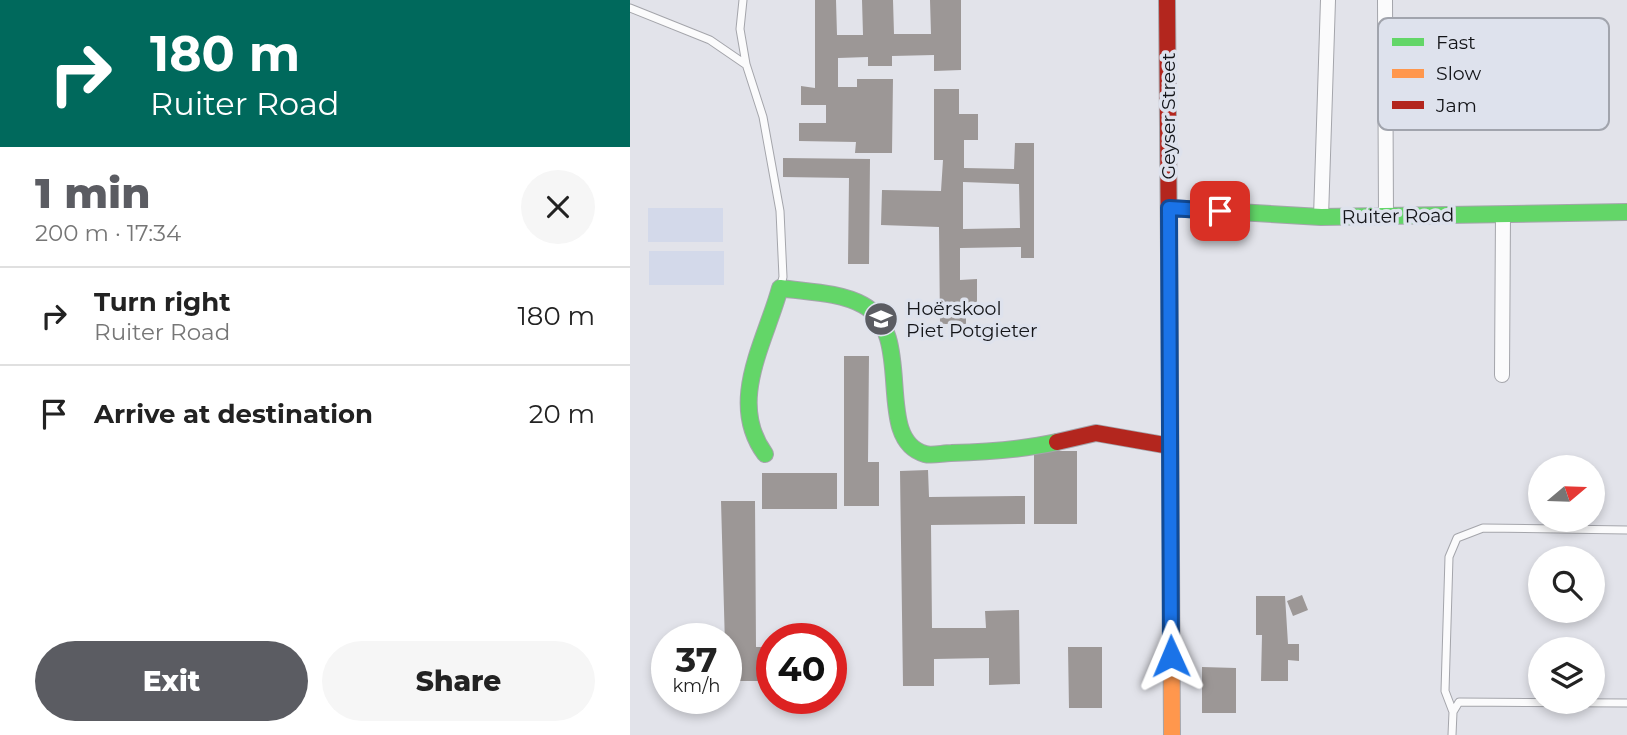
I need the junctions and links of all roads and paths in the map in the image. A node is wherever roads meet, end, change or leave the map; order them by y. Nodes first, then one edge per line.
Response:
1 (743, 0) edge
2 (1167, 0) edge
3 (1328, 0) edge
4 (1385, 0) edge
5 (630, 9) edge
6 (1385, 18) edge
7 (746, 64) junction
8 (1386, 130) edge
9 (1169, 208) junction
10 (1627, 212) edge
11 (1503, 214) junction
12 (1321, 216) junction
13 (1386, 216) junction
14 (780, 288) junction
15 (1502, 375) dead end
16 (1170, 446) junction
17 (765, 454) dead end
18 (1627, 530) edge
19 (1627, 703) edge
20 (1453, 712) junction
21 (1172, 735) edge
22 (1452, 735) edge

1 - 7 lane
2 - 9 street, Geyser Street
3 - 12 street
4 - 6 street
5 - 7 lane
7 - 14 lane
8 - 13 street
9 - 12 street, Ruiter Road
9 - 16 street, Geyser Street
10 - 11 street, Ruiter Road
11 - 13 street, Ruiter Road
11 - 15 street
12 - 13 street, Ruiter Road
14 - 16 street
14 - 17 street
16 - 21 street, Geyser Street
18 - 20 lane
19 - 20 lane
20 - 22 lane

